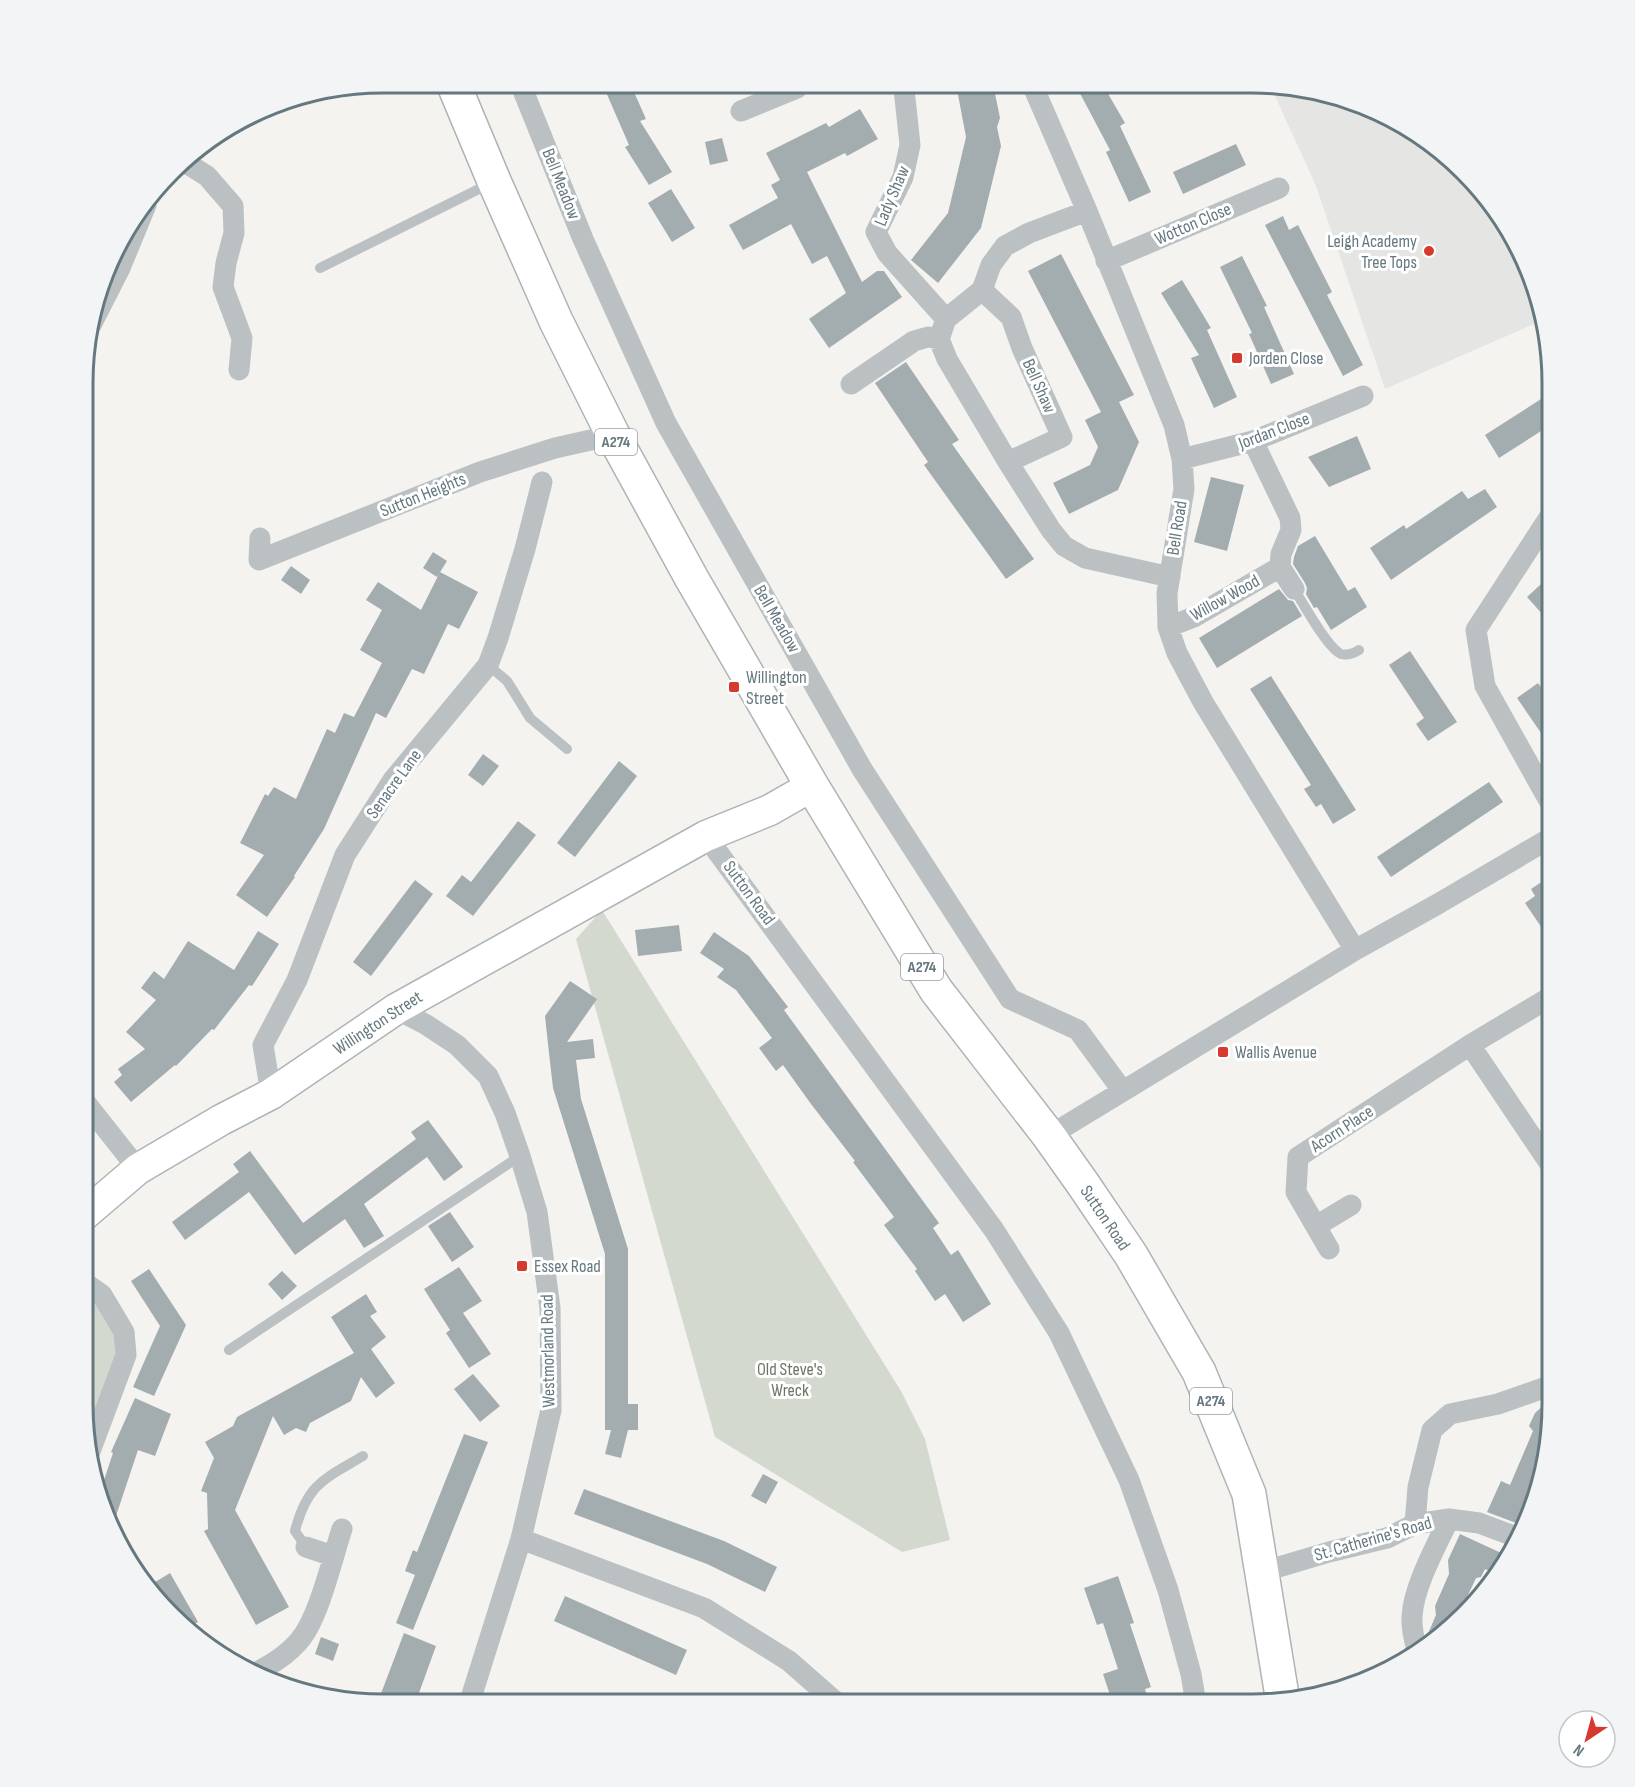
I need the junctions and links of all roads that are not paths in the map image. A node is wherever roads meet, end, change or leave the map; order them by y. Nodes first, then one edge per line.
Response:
1 (457, 93) edge
2 (524, 93) edge
3 (785, 93) edge
4 (904, 93) edge
5 (1036, 93) edge
6 (741, 111) dead end
7 (191, 166) edge
8 (494, 181) junction
9 (1279, 188) dead end
10 (1087, 211) junction
11 (1106, 261) junction
12 (320, 268) dead end
13 (982, 290) junction
14 (946, 319) junction
15 (939, 339) junction
16 (239, 370) dead end
17 (851, 384) dead end
18 (1363, 396) dead end
19 (612, 435) junction
20 (1253, 441) junction
21 (1182, 459) junction
22 (1008, 462) junction
23 (542, 482) dead end
24 (1542, 528) edge
25 (260, 538) dead end
26 (1280, 567) junction
27 (1170, 577) junction
28 (1294, 589) joint
29 (1168, 627) junction
30 (1359, 650) dead end
31 (488, 664) junction
32 (567, 749) dead end
33 (812, 786) junction
34 (1542, 788) edge
35 (706, 836) junction
36 (1542, 843) edge
37 (1355, 950) junction
38 (1542, 1002) edge
39 (396, 1009) junction
40 (1470, 1046) junction
41 (1122, 1090) junction
42 (271, 1094) junction
43 (93, 1112) edge
44 (1049, 1136) junction
45 (1542, 1152) edge
46 (520, 1156) junction
47 (138, 1169) junction
48 (1350, 1205) dead end
49 (93, 1207) edge
50 (1316, 1226) junction
51 (1329, 1249) dead end
52 (93, 1288) edge
53 (229, 1350) dead end
54 (1542, 1389) edge
55 (95, 1438) edge
56 (363, 1456) dead end
57 (1449, 1519) junction
58 (1415, 1524) junction
59 (342, 1529) dead end
60 (1511, 1535) edge
61 (521, 1539) junction
62 (306, 1547) joint
63 (333, 1556) junction
64 (1262, 1572) junction
65 (1416, 1643) edge
66 (264, 1668) edge
67 (1281, 1692) edge
68 (472, 1694) edge
69 (826, 1694) edge
70 (1194, 1694) edge

1 - 8 main road, A274
2 - 41 street, Bell Meadow
3 - 6 street
4 - 14 street, Lady Shaw
5 - 10 street, Bell Road
7 - 16 street
8 - 12 lane
8 - 19 main road, A274
9 - 11 street, Wotton Close
10 - 11 street, Bell Road
10 - 13 street
11 - 21 street, Bell Road
13 - 14 street
13 - 22 street, Bell Shaw
14 - 15 street
15 - 17 street
15 - 22 street
18 - 20 street, Jordan Close
19 - 25 street, Sutton Heights
19 - 33 main road, A274
20 - 21 street, Jordan Close
20 - 26 street, Willow Wood
21 - 27 street, Bell Road
22 - 27 street
23 - 31 street, Senacre Lane
24 - 34 street
26 - 28 street, Willow Wood
26 - 29 street, Willow Wood
27 - 29 street, Bell Road
28 - 30 lane
29 - 37 street, Bell Road
31 - 32 lane
31 - 42 street, Senacre Lane
33 - 35 street, Willington Street
33 - 44 main road, Sutton Road / A274
35 - 39 street, Willington Street
35 - 70 street, Sutton Road
36 - 37 street
37 - 41 street
38 - 40 street, Acorn Place
39 - 42 street, Willington Street
39 - 46 street, Westmorland Road
40 - 45 street
40 - 50 street, Acorn Place
41 - 44 street
42 - 47 street, Willington Street
43 - 47 street
44 - 64 main road, Sutton Road / A274
46 - 53 lane
46 - 61 street, Westmorland Road
47 - 49 street, Willington Street
48 - 50 street
50 - 51 street, Acorn Place
52 - 55 street
54 - 58 street
56 - 62 lane
57 - 58 street, St. Catherine's Road
57 - 60 street, St. Catherine's Road
57 - 65 street
58 - 64 street, St. Catherine's Road
59 - 63 street
61 - 68 street, Westmorland Road
61 - 69 street
62 - 63 street
63 - 66 street
64 - 67 main road, Sutton Road / A274

